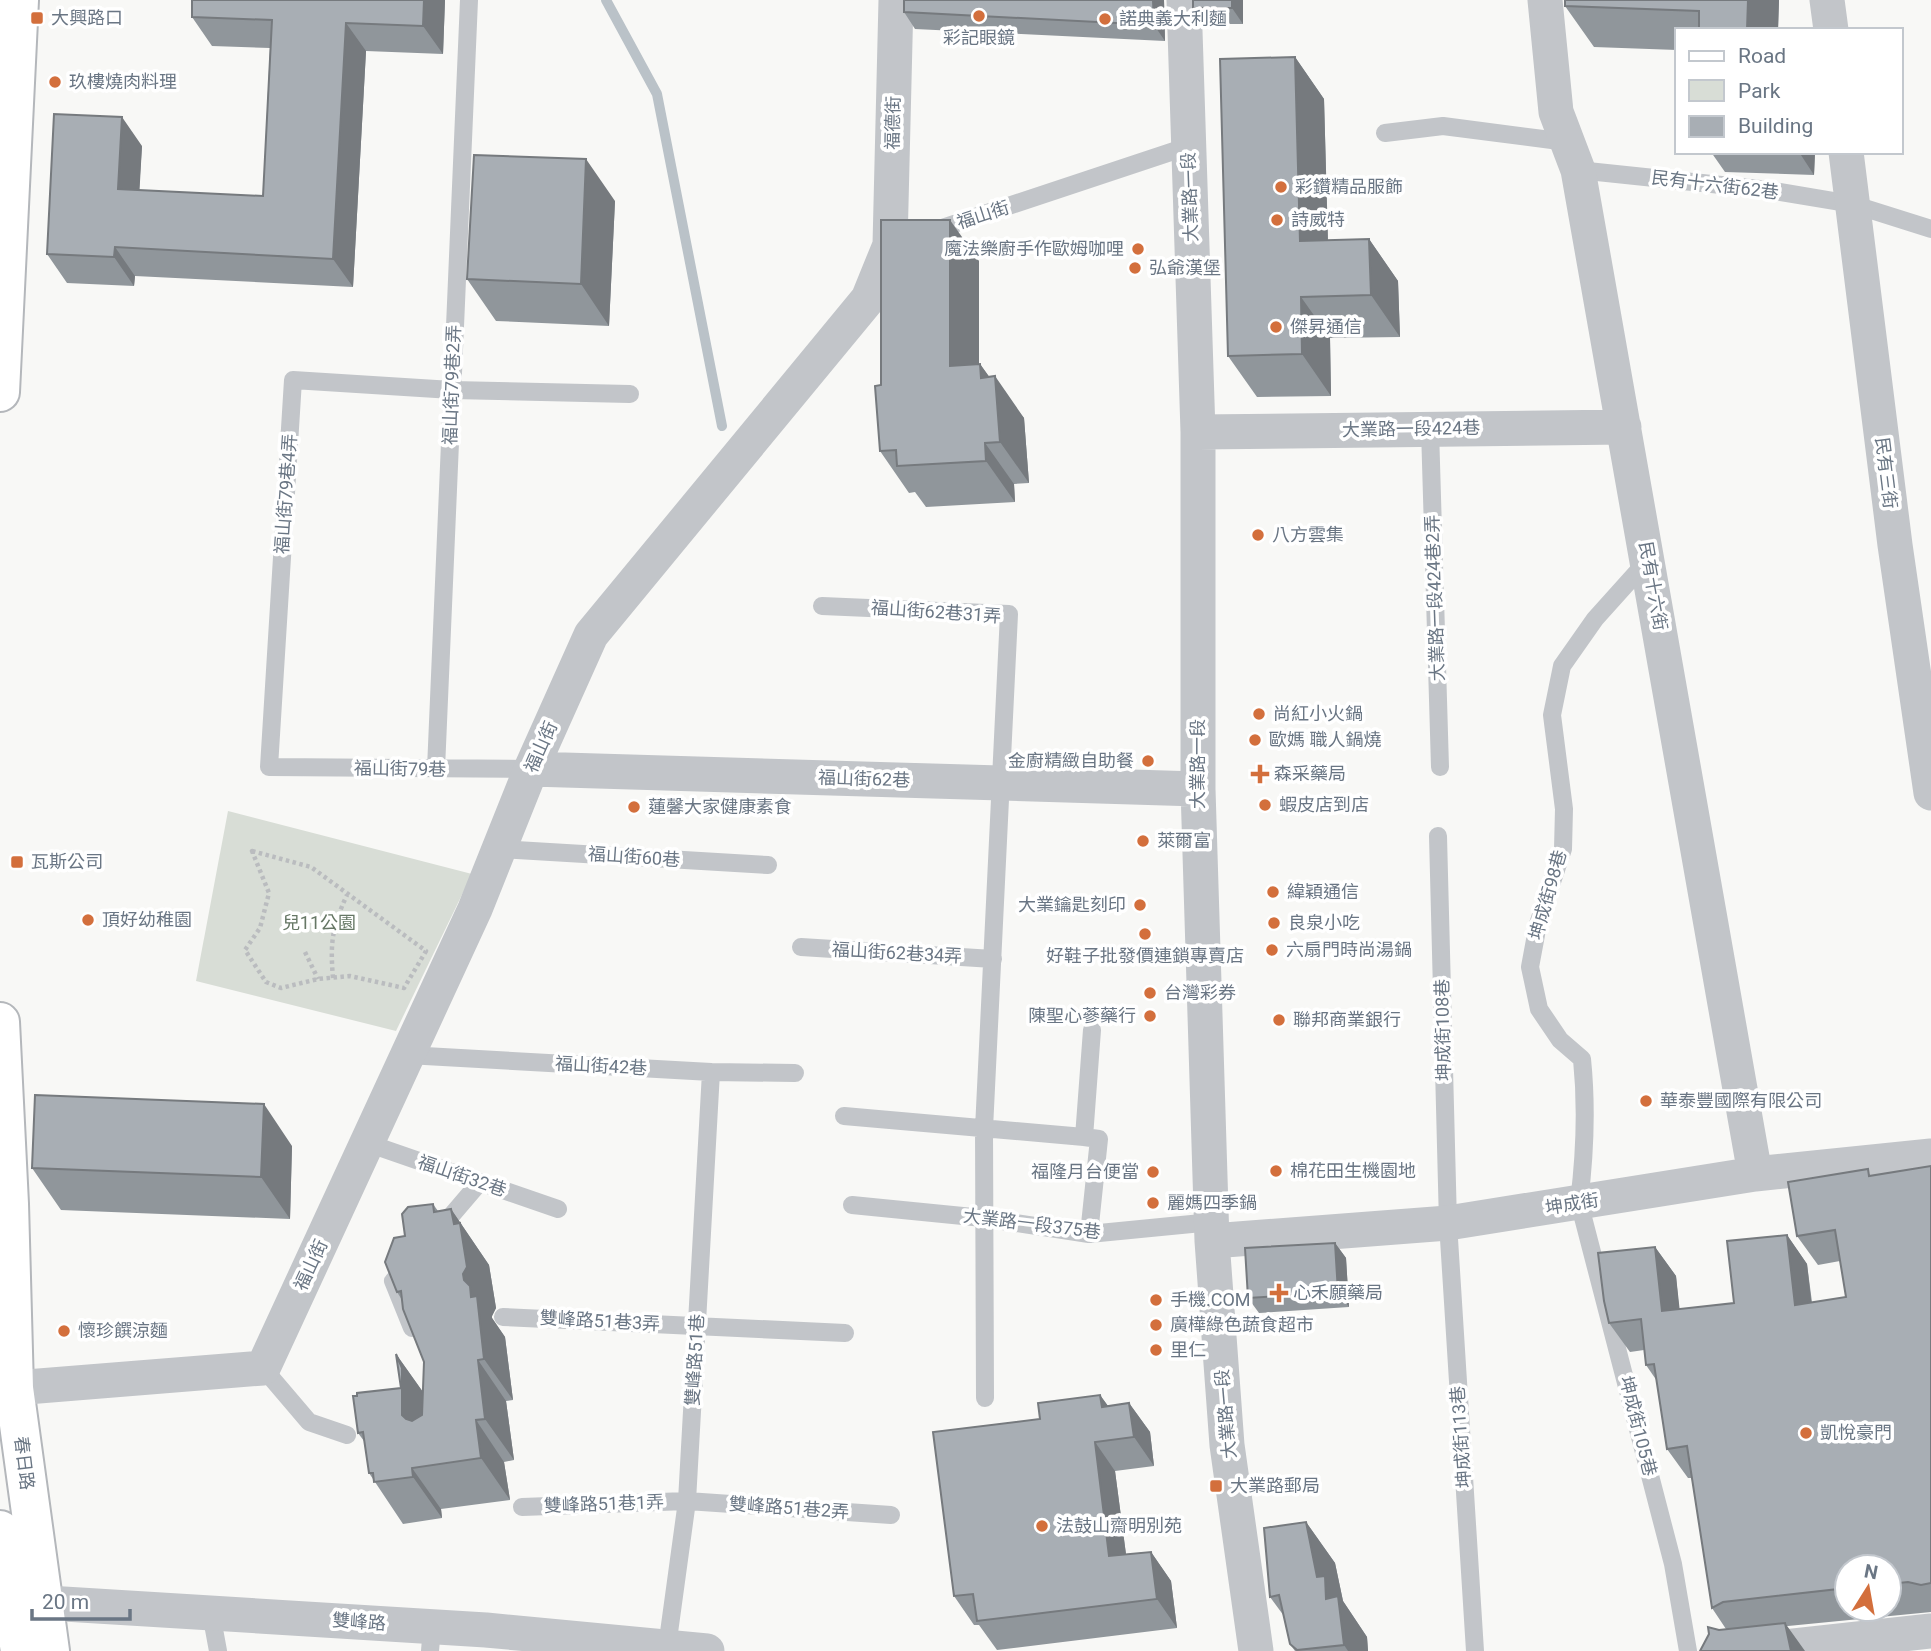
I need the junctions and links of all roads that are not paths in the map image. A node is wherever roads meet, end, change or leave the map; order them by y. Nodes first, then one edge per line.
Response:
1 (19, 0) edge
2 (468, 0) edge
3 (896, 0) edge
4 (1184, 0) edge
5 (1545, 0) edge
6 (1828, 0) edge
7 (1831, 28) edge
8 (1385, 133) dead end
9 (1189, 146) junction
10 (1846, 154) edge
11 (1573, 156) junction
12 (1852, 204) junction
13 (1931, 229) edge
14 (903, 241) junction
15 (452, 390) junction
16 (0, 391) edge
17 (630, 394) dead end
18 (1624, 427) junction
19 (1430, 429) junction
20 (1198, 432) junction
21 (1648, 560) junction
22 (822, 606) dead end
23 (269, 767) joint
24 (1440, 767) dead end
25 (436, 769) junction
26 (531, 769) junction
27 (999, 783) junction
28 (1198, 789) junction
29 (1931, 793) edge
30 (1438, 836) dead end
31 (499, 849) junction
32 (768, 865) dead end
33 (801, 947) dead end
34 (993, 959) junction
35 (0, 1022) edge
36 (1092, 1030) dead end
37 (407, 1055) junction
38 (711, 1072) junction
39 (795, 1073) dead end
40 (844, 1116) dead end
41 (984, 1129) junction
42 (1084, 1137) junction
43 (367, 1143) junction
44 (1931, 1156) edge
45 (1755, 1174) junction
46 (480, 1182) junction
47 (1579, 1202) junction
48 (852, 1205) dead end
49 (558, 1209) dead end
50 (983, 1217) junction
51 (1448, 1223) junction
52 (1212, 1232) junction
53 (1089, 1234) junction
54 (428, 1242) edge
55 (411, 1262) edge
56 (503, 1317) dead end
57 (696, 1326) junction
58 (845, 1333) dead end
59 (418, 1345) edge
60 (263, 1368) junction
61 (14, 1388) junction
62 (985, 1398) dead end
63 (347, 1435) dead end
64 (687, 1501) junction
65 (522, 1507) dead end
66 (891, 1515) dead end
67 (0, 1530) edge
68 (27, 1602) junction
69 (211, 1613) junction
70 (1931, 1631) edge
71 (431, 1639) edge
72 (667, 1647) junction
73 (20, 1651) edge
74 (50, 1651) edge
75 (218, 1651) edge
76 (707, 1651) edge
77 (1256, 1651) edge
78 (1475, 1651) edge
79 (1688, 1651) edge
80 (1746, 1651) edge

1 - 16 main road
2 - 15 lane, 福山街79巷2弄
3 - 14 street, 福德街
4 - 9 street, 大業路一段
5 - 11 street, 民有十六街
6 - 7 street
8 - 11 lane, 民有十六街62巷
9 - 14 lane, 福山街
9 - 20 street, 大業路一段
10 - 12 street, 民有三街
11 - 12 lane, 民有十六街62巷
11 - 18 street, 民有十六街
12 - 13 lane, 民有十六街62巷
12 - 29 street, 民有三街
14 - 26 street, 福山街
15 - 17 lane
15 - 23 lane, 福山街79巷4弄
15 - 25 lane, 福山街79巷2弄
18 - 19 street, 大業路一段424巷
18 - 21 street, 民有十六街
19 - 20 street, 大業路一段424巷
19 - 24 lane, 大業路一段424巷2弄
20 - 28 street, 大業路一段
21 - 45 street, 民有十六街
21 - 47 lane, 坤成街98巷
22 - 27 lane, 福山街62巷31弄
23 - 25 lane, 福山街79巷
25 - 26 lane, 福山街79巷
26 - 27 street, 福山街62巷
26 - 31 street, 福山街
27 - 28 street, 福山街62巷
27 - 34 lane
28 - 52 street, 大業路一段
30 - 51 lane, 坤成街108巷
31 - 32 lane, 福山街60巷
31 - 37 street, 福山街
33 - 34 lane, 福山街62巷34弄
34 - 41 lane
35 - 61 main road, 春日路
36 - 42 lane
37 - 38 lane, 福山街42巷
37 - 43 street, 福山街
38 - 39 lane, 福山街42巷
38 - 57 lane, 雙峰路51巷
40 - 41 lane
41 - 42 lane
41 - 50 lane
42 - 53 lane
43 - 46 lane, 福山街32巷
43 - 60 street, 福山街
44 - 45 street, 坤成街
45 - 47 street, 坤成街
46 - 49 lane, 福山街32巷
46 - 54 lane
47 - 51 street, 坤成街
47 - 79 lane, 坤成街105巷
48 - 50 lane, 大業路一段375巷
50 - 53 lane, 大業路一段375巷
50 - 62 lane
51 - 52 street, 坤成街
51 - 78 lane, 坤成街113巷
52 - 53 lane, 大業路一段375巷
52 - 77 street, 大業路一段
55 - 59 lane
56 - 57 lane, 雙峰路51巷3弄
57 - 58 lane, 雙峰路51巷3弄
57 - 64 lane, 雙峰路51巷
60 - 61 street
60 - 63 lane
61 - 68 main road, 春日路
64 - 65 lane, 雙峰路51巷1弄
64 - 66 lane, 雙峰路51巷2弄
64 - 72 lane, 雙峰路51巷
67 - 68 main road, 春日路
68 - 69 street, 雙峰路
68 - 73 main road, 春日路
68 - 74 main road, 春日路
69 - 71 street, 雙峰路
69 - 75 lane
70 - 80 street
71 - 72 street, 雙峰路
72 - 76 street, 雙峰路

